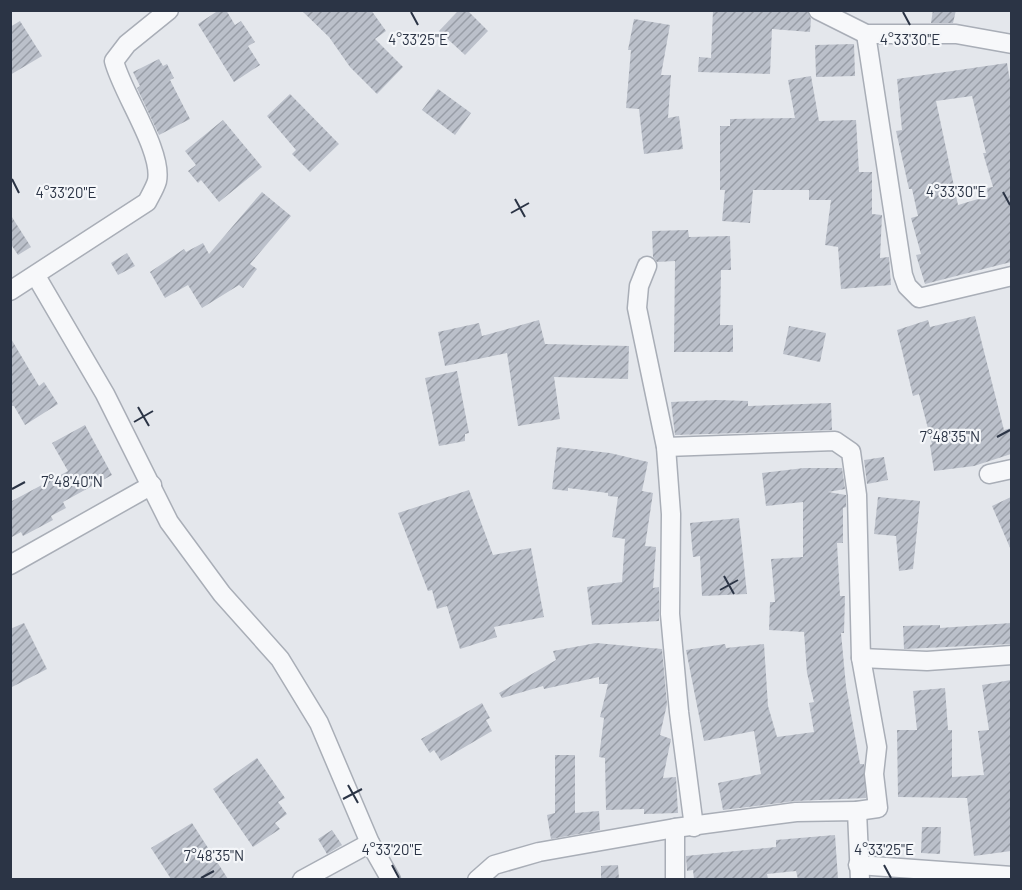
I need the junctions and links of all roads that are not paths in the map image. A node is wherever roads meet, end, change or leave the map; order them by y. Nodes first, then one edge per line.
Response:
1 (169, 10) edge
2 (818, 10) edge
3 (866, 34) junction
4 (1011, 44) edge
5 (647, 266) dead end
6 (36, 276) junction
7 (1011, 276) edge
8 (10, 291) edge
9 (666, 447) junction
10 (1011, 469) edge
11 (989, 474) dead end
12 (152, 484) junction
13 (10, 565) edge
14 (1011, 655) edge
15 (861, 658) junction
16 (857, 811) junction
17 (694, 827) junction
18 (675, 828) junction
19 (370, 843) junction
20 (859, 872) edge
21 (1011, 876) edge
22 (302, 879) edge
23 (391, 879) edge
24 (477, 879) edge
25 (675, 879) edge

1 - 6 street
2 - 3 street
3 - 4 street
3 - 7 street
5 - 9 street
6 - 8 street
6 - 12 street
9 - 15 street
9 - 17 street
10 - 11 street
12 - 13 street
12 - 19 street
14 - 15 street
15 - 16 street
16 - 17 street
16 - 20 street
17 - 18 street
18 - 24 street
18 - 25 street
19 - 22 street
19 - 23 street
20 - 21 street

